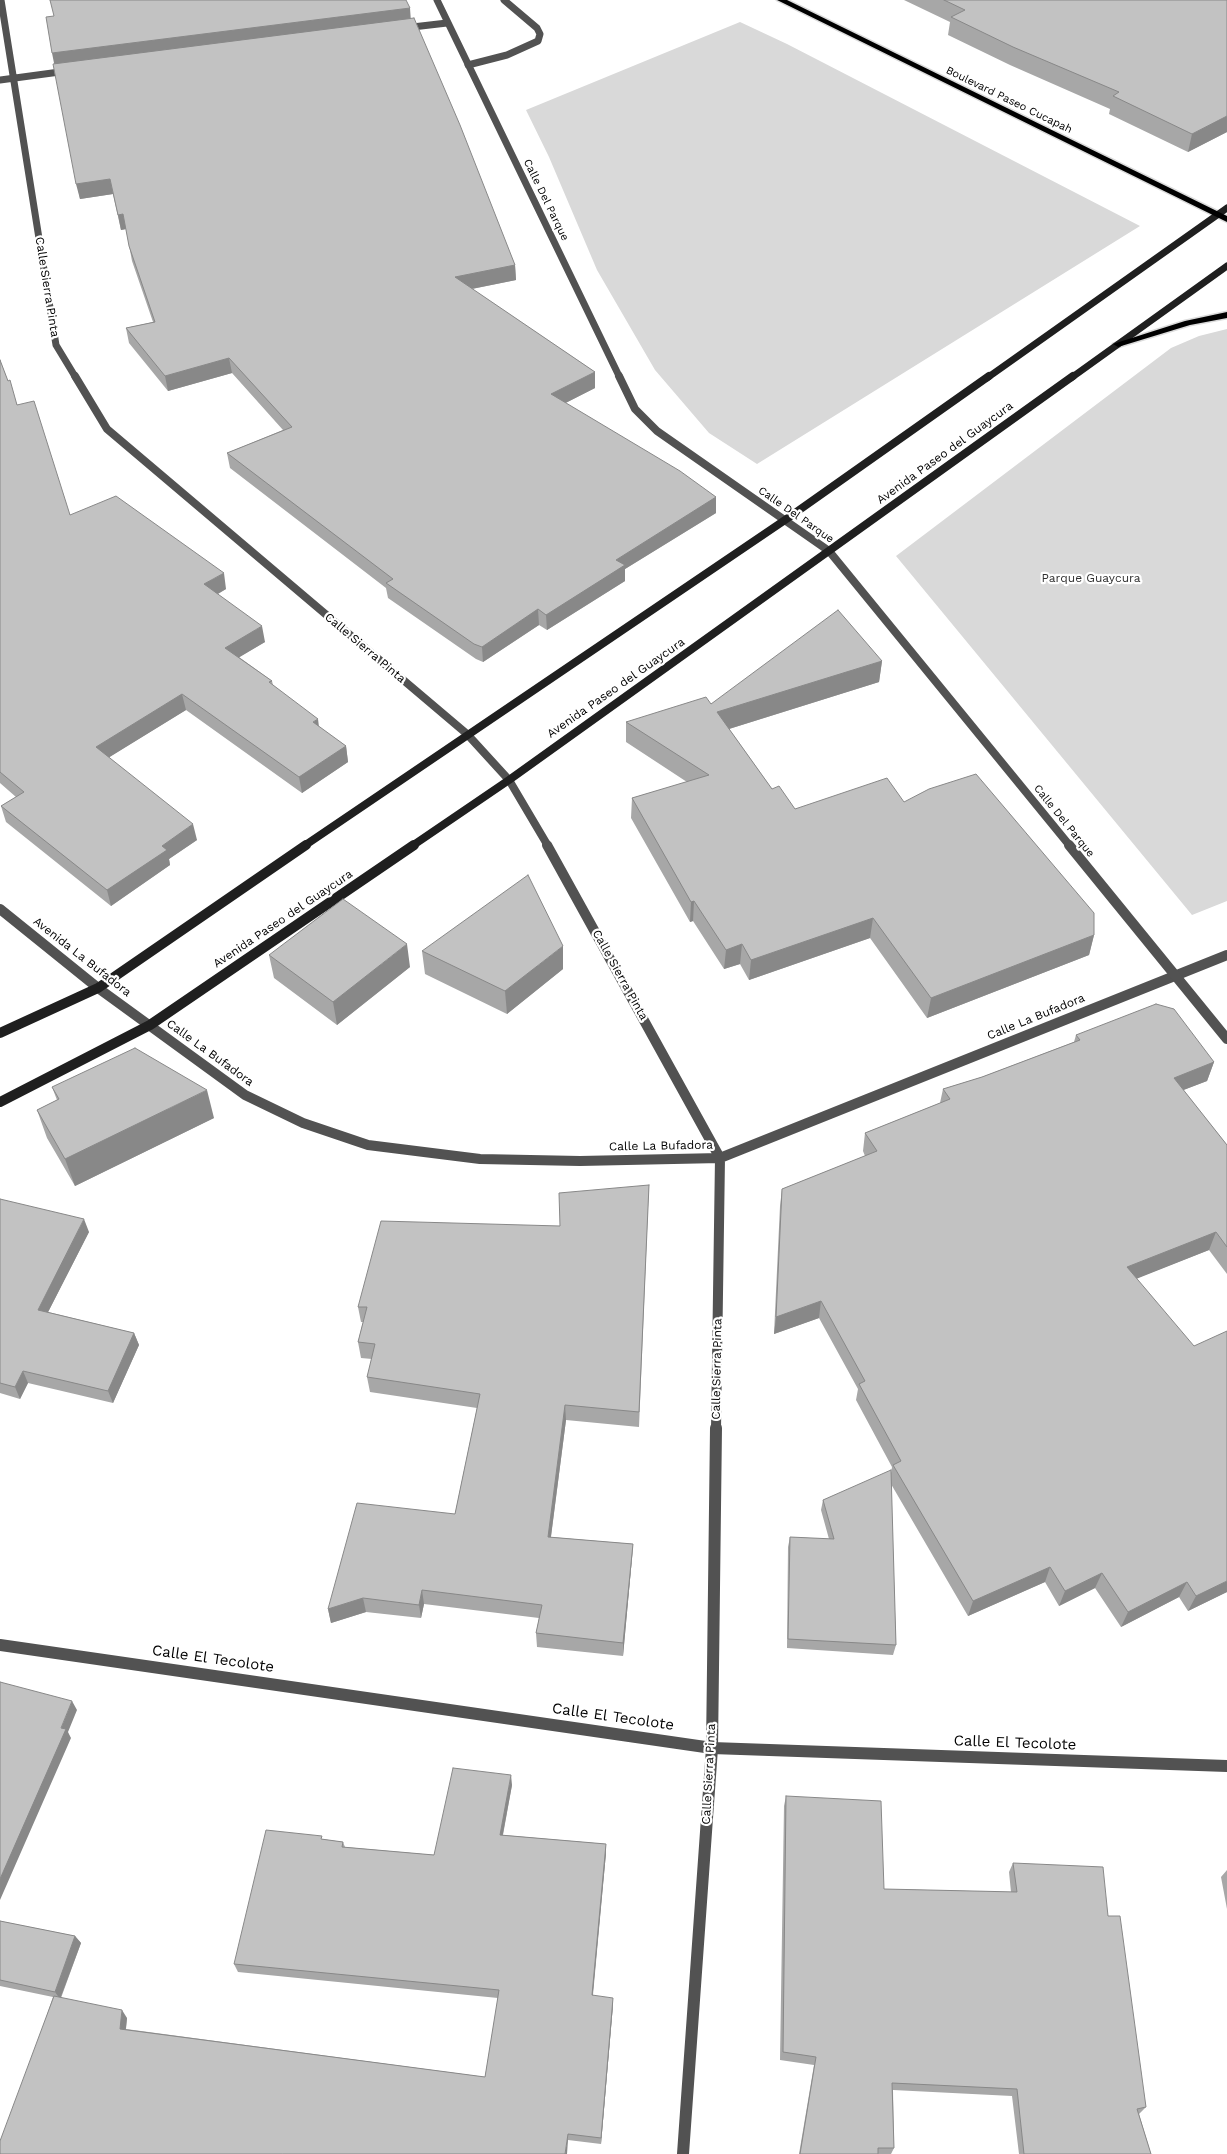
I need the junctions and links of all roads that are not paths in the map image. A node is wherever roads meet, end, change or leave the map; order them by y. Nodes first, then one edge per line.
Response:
1 (1, 0) edge
2 (437, 0) edge
3 (504, 0) edge
4 (781, 0) edge
5 (448, 23) junction
6 (398, 29) edge
7 (468, 65) junction
8 (74, 70) edge
9 (15, 78) junction
10 (0, 80) edge
11 (1227, 208) edge
12 (1218, 215) junction
13 (1227, 219) edge
14 (1227, 266) edge
15 (1227, 315) edge
16 (1118, 344) junction
17 (785, 520) junction
18 (829, 552) junction
19 (467, 734) junction
20 (509, 780) junction
21 (0, 909) edge
22 (1227, 954) edge
23 (1175, 975) junction
24 (98, 988) junction
25 (150, 1024) junction
26 (0, 1033) edge
27 (1227, 1039) edge
28 (0, 1102) edge
29 (720, 1158) junction
30 (0, 1645) edge
31 (712, 1748) junction
32 (1227, 1766) edge
33 (684, 2154) edge

1 - 9 street, Calle Sierra Pinta
2 - 5 street, Calle Del Parque
3 - 7 street
4 - 12 main road, Boulevard Paseo Cucapah
5 - 6 street
5 - 7 street, Calle Del Parque
7 - 17 street, Calle Del Parque
8 - 9 street
9 - 10 street
9 - 19 street, Calle Sierra Pinta
11 - 12 main road
12 - 13 main road, Boulevard Paseo Cucapah
12 - 17 main road
14 - 16 main road, Avenida Paseo del Guaycura
15 - 16 main road
16 - 18 main road, Avenida Paseo del Guaycura
17 - 18 street, Calle Del Parque
17 - 19 main road
18 - 20 main road, Avenida Paseo del Guaycura
18 - 23 street, Calle Del Parque
19 - 20 street, Calle Sierra Pinta
19 - 24 main road
20 - 25 main road, Avenida Paseo del Guaycura
20 - 29 street, Calle Sierra Pinta
21 - 24 street, Avenida La Bufadora
22 - 23 street, Calle La Bufadora
23 - 27 street, Calle Del Parque
23 - 29 street, Calle La Bufadora
24 - 25 street, Avenida La Bufadora
24 - 26 main road
25 - 28 main road, Avenida Paseo del Guaycura
25 - 29 street, Calle La Bufadora
29 - 31 street, Calle Sierra Pinta
30 - 31 street, Calle El Tecolote
31 - 32 street, Calle El Tecolote
31 - 33 street, Calle Sierra Pinta

